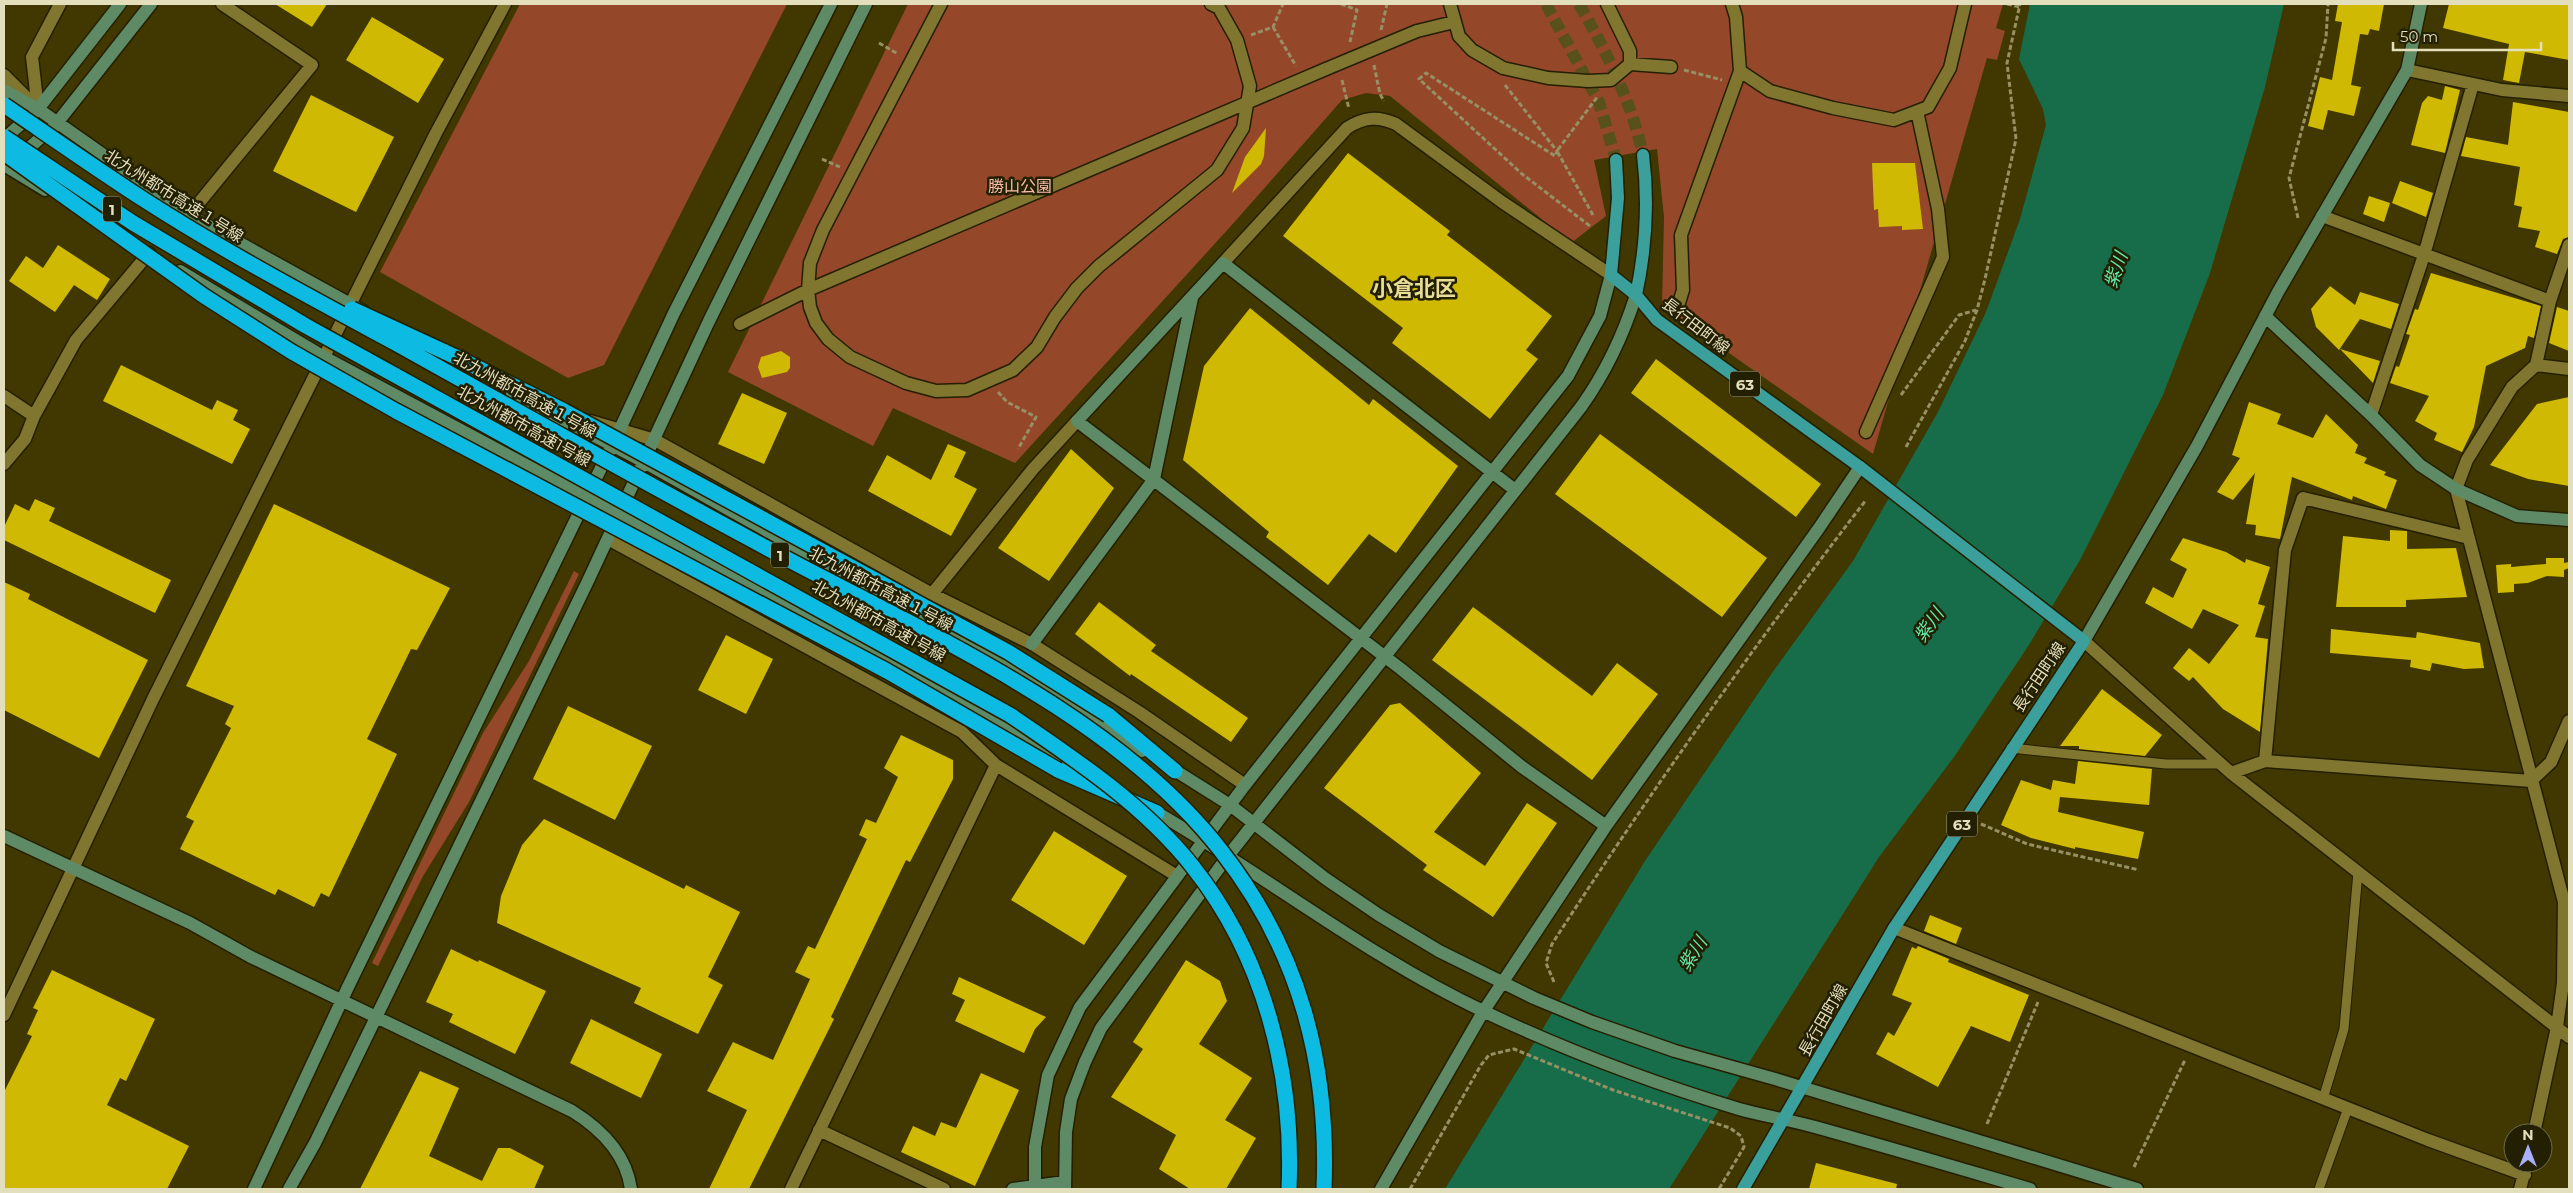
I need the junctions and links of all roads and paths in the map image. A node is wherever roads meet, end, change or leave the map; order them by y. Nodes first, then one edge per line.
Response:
1 (60, 4) edge
2 (120, 4) edge
3 (151, 4) edge
4 (222, 4) edge
5 (505, 4) edge
6 (831, 4) edge
7 (866, 4) edge
8 (941, 4) edge
9 (1211, 4) edge
10 (1283, 4) edge
11 (1341, 4) edge
12 (1450, 4) edge
13 (1607, 4) edge
14 (1732, 4) edge
15 (1965, 4) edge
16 (2007, 4) edge
17 (2328, 4) edge
18 (2421, 4) edge
19 (2020, 5) edge
20 (1350, 8) dead end
21 (1454, 22) junction
22 (1274, 27) junction
23 (1237, 40) junction
24 (879, 43) dead end
25 (911, 61) junction
26 (1630, 64) junction
27 (1671, 67) joint
28 (2407, 70) junction
29 (1740, 71) junction
30 (4, 75) edge
31 (1304, 79) junction
32 (1611, 80) junction
33 (1722, 80) joint
34 (1504, 82) dead end
35 (1735, 83) junction
36 (2473, 84) junction
37 (4, 90) edge
38 (2569, 96) edge
39 (1248, 102) junction
40 (4, 105) edge
41 (38, 109) junction
42 (1917, 111) junction
43 (57, 123) junction
44 (4, 138) edge
45 (1557, 152) junction
46 (1643, 155) tunnel mouth
47 (1616, 160) tunnel mouth
48 (5, 164) edge
49 (189, 215) junction
50 (1593, 215) dead end
51 (2322, 216) junction
52 (2298, 218) dead end
53 (1590, 226) dead end
54 (2569, 245) edge
55 (149, 253) junction
56 (2424, 255) junction
57 (238, 257) junction
58 (1223, 263) junction
59 (1611, 275) junction
60 (808, 290) junction
61 (1636, 295) junction
62 (1192, 298) junction
63 (2550, 301) junction
64 (351, 305) junction
65 (1678, 306) dead end
66 (1977, 310) junction
67 (2265, 316) junction
68 (740, 324) dead end
69 (324, 357) junction
70 (2536, 365) junction
71 (2569, 369) edge
72 (4, 396) edge
73 (1007, 402) dead end
74 (1895, 403) dead end
75 (542, 409) junction
76 (2371, 415) junction
77 (34, 416) junction
78 (1077, 421) junction
79 (620, 429) junction
80 (1866, 432) dead end
81 (655, 440) junction
82 (611, 446) junction
83 (1906, 447) dead end
84 (1018, 449) dead end
85 (644, 462) junction
86 (4, 464) edge
87 (1860, 467) junction
88 (1494, 472) junction
89 (1154, 479) junction
90 (2456, 489) junction
91 (1516, 490) junction
92 (586, 497) junction
93 (1866, 500) dead end
94 (619, 515) junction
95 (2569, 520) edge
96 (2469, 538) junction
97 (608, 540) junction
98 (932, 594) junction
99 (1362, 639) junction
100 (2084, 641) junction
101 (1032, 644) junction
102 (1384, 656) junction
103 (2569, 722) edge
104 (2011, 748) junction
105 (2265, 761) junction
106 (996, 765) junction
107 (2226, 768) junction
108 (1175, 771) junction
109 (2531, 781) junction
110 (1245, 785) junction
111 (1230, 805) junction
112 (1157, 813) junction
113 (1967, 817) junction
114 (1255, 824) junction
115 (1606, 826) junction
116 (4, 836) edge
117 (1202, 841) junction
118 (1228, 856) junction
119 (74, 869) junction
120 (2139, 870) dead end
121 (2358, 872) junction
122 (1177, 876) junction
123 (2567, 903) edge
124 (1894, 928) junction
125 (1503, 981) junction
126 (1554, 982) dead end
127 (2044, 988) junction
128 (342, 1000) junction
129 (1483, 1012) junction
130 (4, 1015) edge
131 (376, 1016) junction
132 (2557, 1027) junction
133 (2569, 1037) edge
134 (2192, 1046) junction
135 (1804, 1088) junction
136 (2323, 1098) junction
137 (2348, 1108) junction
138 (1784, 1119) junction
139 (2536, 1123) edge
140 (1987, 1124) dead end
141 (819, 1130) junction
142 (2503, 1161) edge
143 (2134, 1167) dead end
144 (2525, 1173) edge
145 (1064, 1186) edge
146 (1035, 1188) edge
147 (254, 1189) edge
148 (289, 1189) edge
149 (630, 1189) edge
150 (791, 1189) edge
151 (944, 1189) edge
152 (1013, 1189) edge
153 (1289, 1189) edge
154 (1324, 1189) edge
155 (1381, 1189) edge
156 (1410, 1189) edge
157 (1719, 1189) edge
158 (1743, 1189) edge
159 (2030, 1189) edge
160 (2137, 1189) edge
161 (2318, 1189) edge
162 (2520, 1189) edge

1 - 41 street
2 - 41 street
3 - 43 street
4 - 49 street
5 - 64 street
6 - 79 street
7 - 81 street
8 - 25 street
9 - 23 street
10 - 22 path
11 - 20 path
12 - 21 street
13 - 26 street
14 - 29 street
15 - 42 street
16 - 19 path
17 - 52 path
18 - 28 street
19 - 66 path
21 - 31 street, bridge
21 - 32 street
22 - 23 path
22 - 31 path
23 - 39 street
24 - 25 path
25 - 60 street
26 - 27 street
26 - 32 street
27 - 33 path
28 - 36 street
28 - 51 street
29 - 35 street
29 - 42 street
30 - 41 street
31 - 39 street
32 - 45 path
33 - 35 street
34 - 45 path
35 - 65 street
36 - 38 street
36 - 56 street
37 - 41 street
39 - 60 street
39 - 60 street
40 - 57 highway, 北九州都市高速１号線 / 1, bridge
41 - 43 street
41 - 44 street
42 - 80 street
43 - 48 street
43 - 49 street
44 - 153 highway, 北九州都市高速1号線 / 1, bridge
45 - 50 path
45 - 53 path
46 - 61 main road
47 - 59 main road
48 - 55 street
48 - 112 highway, bridge
49 - 64 street
51 - 56 street
51 - 67 street
54 - 63 street
55 - 69 street
55 - 77 street
56 - 63 street
56 - 76 street
57 - 108 highway, bridge
57 - 154 highway, 北九州都市高速１号線 / 1, bridge
58 - 59 street
58 - 62 street
58 - 88 street
59 - 61 main road, 長行田町線 / 63
59 - 88 street
60 - 68 street
61 - 87 main road, 長行田町線 / 63
61 - 91 street
62 - 78 street
62 - 89 street
63 - 70 street
64 - 69 street
64 - 75 street
66 - 74 path
66 - 83 path
67 - 76 street
67 - 100 street
69 - 92 street
69 - 119 street
70 - 71 street
70 - 90 street
72 - 77 street
73 - 84 path
75 - 79 street
75 - 82 street
76 - 90 street
77 - 86 street
78 - 89 street
78 - 98 street
79 - 81 street
79 - 82 street
81 - 85 street
81 - 98 street
82 - 85 street
82 - 92 street
85 - 94 street
85 - 108 street
87 - 100 main road, 長行田町線 / 63
87 - 115 street
88 - 91 street
88 - 99 street
89 - 99 street
89 - 101 street
90 - 95 street
90 - 96 street
91 - 102 street
92 - 94 street
92 - 128 street
93 - 126 path
94 - 97 street
94 - 112 street
96 - 105 street
96 - 109 street
97 - 106 street
97 - 131 street
98 - 101 street
99 - 102 street
99 - 110 street
100 - 104 main road, 長行田町線 / 63
100 - 107 street
101 - 110 street
102 - 114 street
102 - 115 street
103 - 109 street
104 - 107 lane
104 - 113 main road, 長行田町線 / 63
105 - 107 street
105 - 109 street
106 - 122 street
106 - 141 street
107 - 121 street
108 - 111 street
109 - 123 street
110 - 111 street
111 - 114 street
111 - 117 street
112 - 117 street
113 - 120 path
113 - 124 main road, 長行田町線 / 63
114 - 118 street
114 - 125 street
115 - 125 street
116 - 119 street
117 - 118 street
117 - 122 street
118 - 129 street
118 - 145 street
119 - 128 street
119 - 130 street
121 - 132 street
121 - 136 lane
122 - 146 street
123 - 132 street
124 - 127 street
124 - 135 main road, 長行田町線 / 63
125 - 129 street
125 - 135 street
127 - 134 street
127 - 140 path
128 - 131 street
128 - 147 street
129 - 138 street
129 - 155 street
131 - 148 street
131 - 149 street
132 - 133 street
132 - 139 street
134 - 136 street
134 - 143 path
135 - 138 main road, 長行田町線 / 63
135 - 160 street
136 - 137 street
137 - 142 street
137 - 161 lane
138 - 158 main road, 長行田町線 / 63
138 - 159 street
141 - 150 street
141 - 151 street
144 - 162 street
145 - 146 street
146 - 152 street
156 - 157 path

